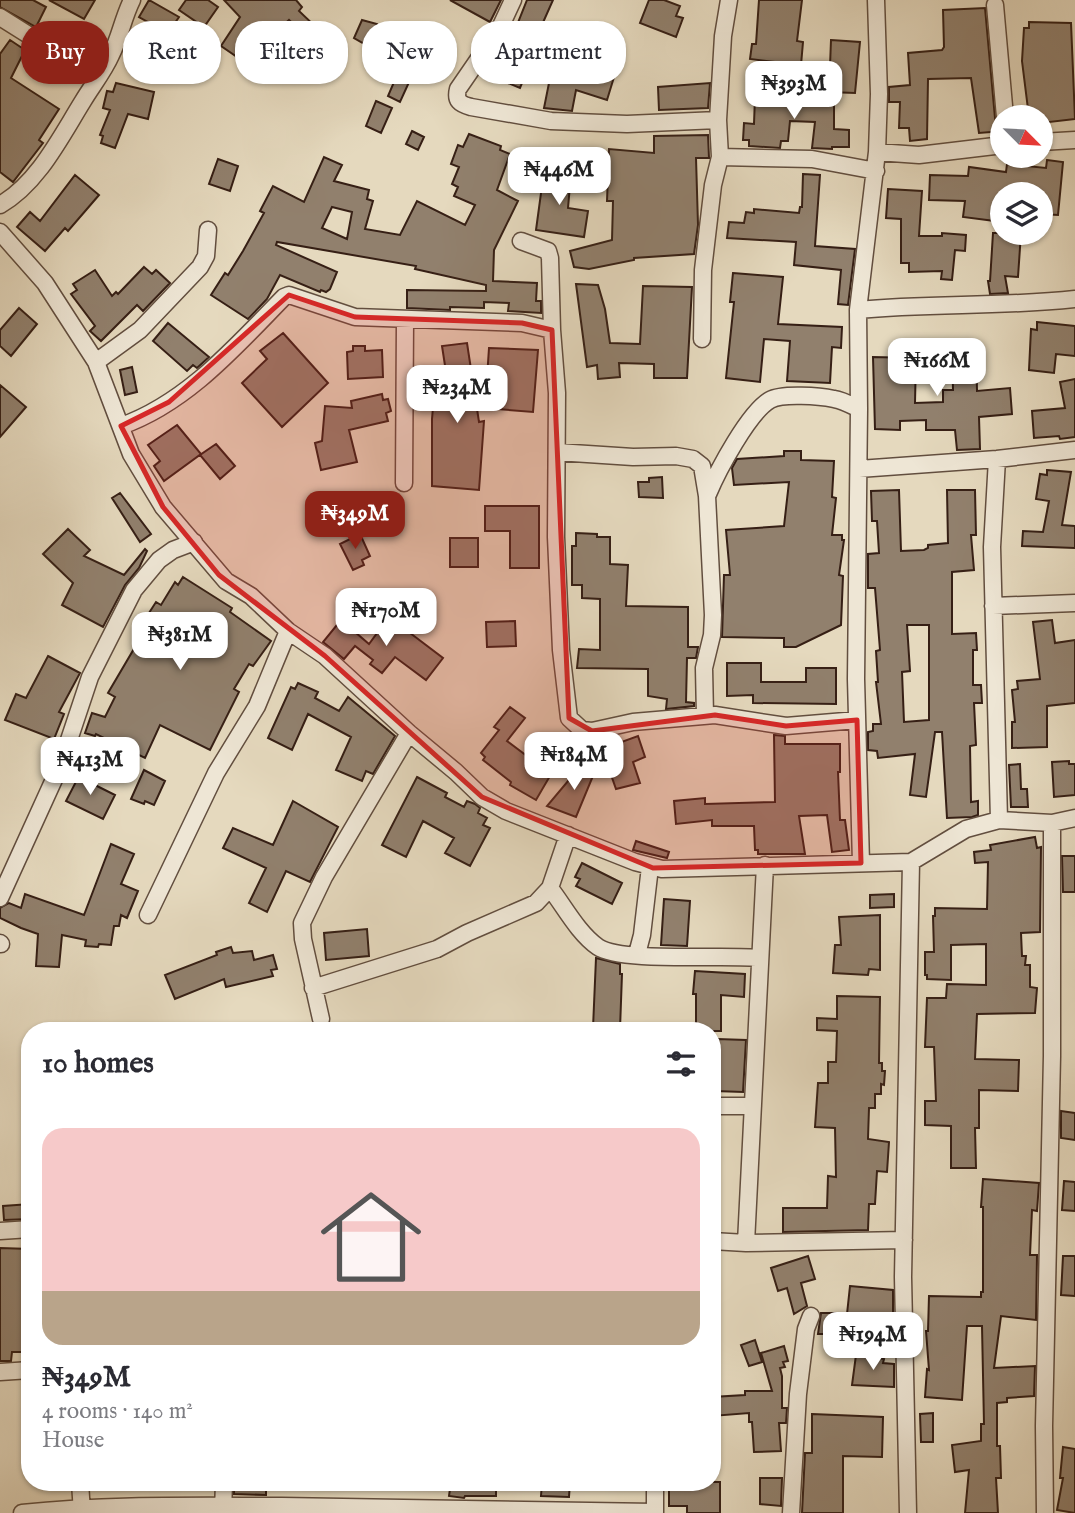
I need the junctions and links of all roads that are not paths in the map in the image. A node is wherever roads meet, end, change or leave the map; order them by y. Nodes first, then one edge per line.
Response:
1 (132, 0) edge
2 (513, 0) edge
3 (729, 0) edge
4 (876, 0) edge
5 (995, 5) dead end
6 (0, 18) edge
7 (21, 31) edge
8 (109, 59) edge
9 (93, 84) edge
10 (1004, 105) edge
11 (718, 120) junction
12 (1075, 140) edge
13 (1054, 141) edge
14 (990, 147) edge
15 (877, 152) junction
16 (720, 157) junction
17 (876, 171) junction
18 (0, 205) edge
19 (208, 230) dead end
20 (0, 232) edge
21 (522, 241) dead end
22 (1075, 299) edge
23 (858, 310) junction
24 (405, 320) junction
25 (552, 330) junction
26 (702, 339) dead end
27 (96, 362) junction
28 (859, 387) junction
29 (836, 399) junction
30 (859, 409) junction
31 (121, 426) junction
32 (1075, 450) edge
33 (557, 452) junction
34 (997, 459) junction
35 (859, 469) junction
36 (404, 483) dead end
37 (707, 496) junction
38 (194, 542) junction
39 (1075, 603) edge
40 (993, 606) junction
41 (288, 631) junction
42 (705, 716) junction
43 (857, 720) junction
44 (408, 733) junction
45 (1075, 818) edge
46 (999, 820) junction
47 (1052, 823) junction
48 (568, 835) junction
49 (911, 862) junction
50 (861, 863) junction
51 (765, 865) junction
52 (650, 867) junction
53 (550, 888) junction
54 (0, 898) edge
55 (148, 915) dead end
56 (637, 954) junction
57 (760, 958) junction
58 (313, 988) junction
59 (321, 1019) dead end
60 (721, 1106) edge
61 (753, 1106) junction
62 (21, 1229) edge
63 (0, 1231) edge
64 (904, 1240) junction
65 (721, 1241) edge
66 (746, 1242) junction
67 (811, 1316) dead end
68 (21, 1371) edge
69 (0, 1372) edge
70 (81, 1491) edge
71 (224, 1491) edge
72 (655, 1491) edge
73 (223, 1509) edge
74 (82, 1510) edge
75 (654, 1512) edge
76 (22, 1513) edge
77 (791, 1513) edge
78 (908, 1513) edge
79 (1045, 1513) edge

1 - 8 street
2 - 11 street
3 - 11 street
4 - 15 street
5 - 10 street
6 - 7 street
9 - 18 street
11 - 16 street
12 - 13 street
14 - 15 street
15 - 17 street
16 - 17 street
16 - 26 street
17 - 23 street
19 - 27 street
20 - 27 street
21 - 25 street
22 - 23 street
23 - 28 street
24 - 25 street
24 - 31 street
24 - 36 street
25 - 33 street
27 - 31 street
28 - 29 street
28 - 30 street
29 - 30 street
29 - 37 street
30 - 35 street
31 - 38 street
32 - 34 street
33 - 37 street
33 - 42 street
34 - 35 street
34 - 40 street
35 - 43 street
37 - 42 street
38 - 41 street
38 - 54 street
39 - 40 street
40 - 46 street
41 - 44 street
41 - 55 street
42 - 43 street
43 - 50 street
44 - 48 street
44 - 58 street
45 - 47 street
46 - 47 street
46 - 49 street
47 - 79 street
48 - 52 street
48 - 53 street
49 - 50 street
49 - 64 street
50 - 51 street
51 - 52 street
51 - 57 street
52 - 56 street
53 - 56 street
53 - 58 street
56 - 57 street
57 - 61 street
58 - 59 street
60 - 61 street
61 - 66 street
62 - 63 street
64 - 66 street
64 - 78 street
65 - 66 street
67 - 77 street
68 - 69 street
70 - 74 street
71 - 73 street
72 - 75 street
73 - 74 street
73 - 75 street
74 - 76 street

